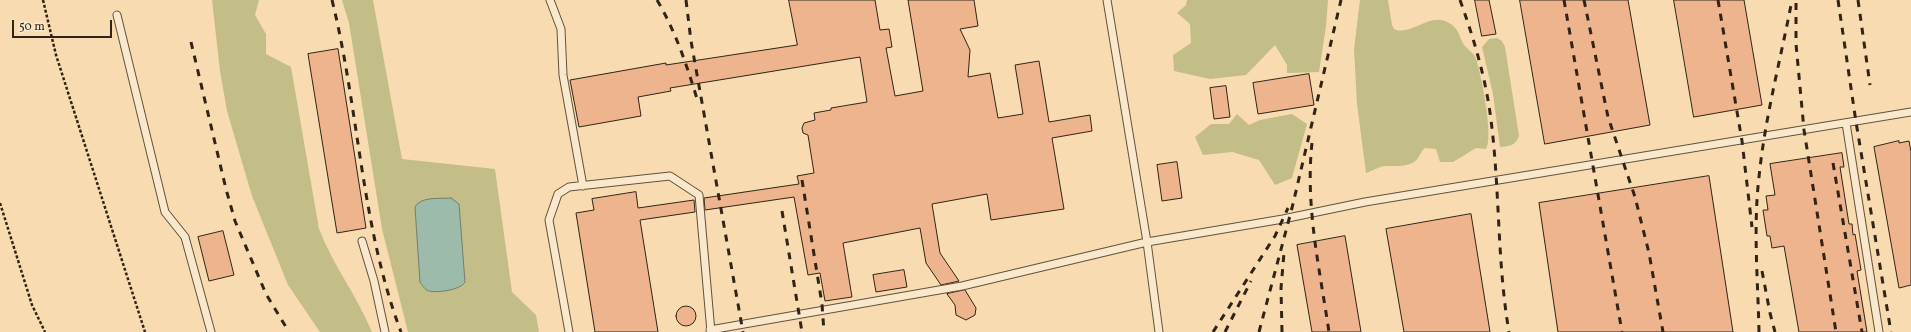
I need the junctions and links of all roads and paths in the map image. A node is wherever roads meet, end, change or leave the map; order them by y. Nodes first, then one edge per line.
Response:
1 (43, 0) edge
2 (550, 0) edge
3 (1107, 0) edge
4 (117, 16) dead end
5 (1911, 112) edge
6 (1846, 123) junction
7 (583, 186) junction
8 (0, 203) edge
9 (362, 241) dead end
10 (1147, 242) junction
11 (710, 331) edge
12 (45, 332) edge
13 (145, 332) edge
14 (211, 332) edge
15 (385, 332) edge
16 (569, 332) edge
17 (1159, 332) edge
18 (1879, 332) edge

1 - 13 path
2 - 7 lane
3 - 10 lane
4 - 14 lane
5 - 6 lane
6 - 10 lane
6 - 18 lane
7 - 11 lane
7 - 16 lane
8 - 12 path
9 - 15 lane
10 - 11 lane
10 - 17 lane

